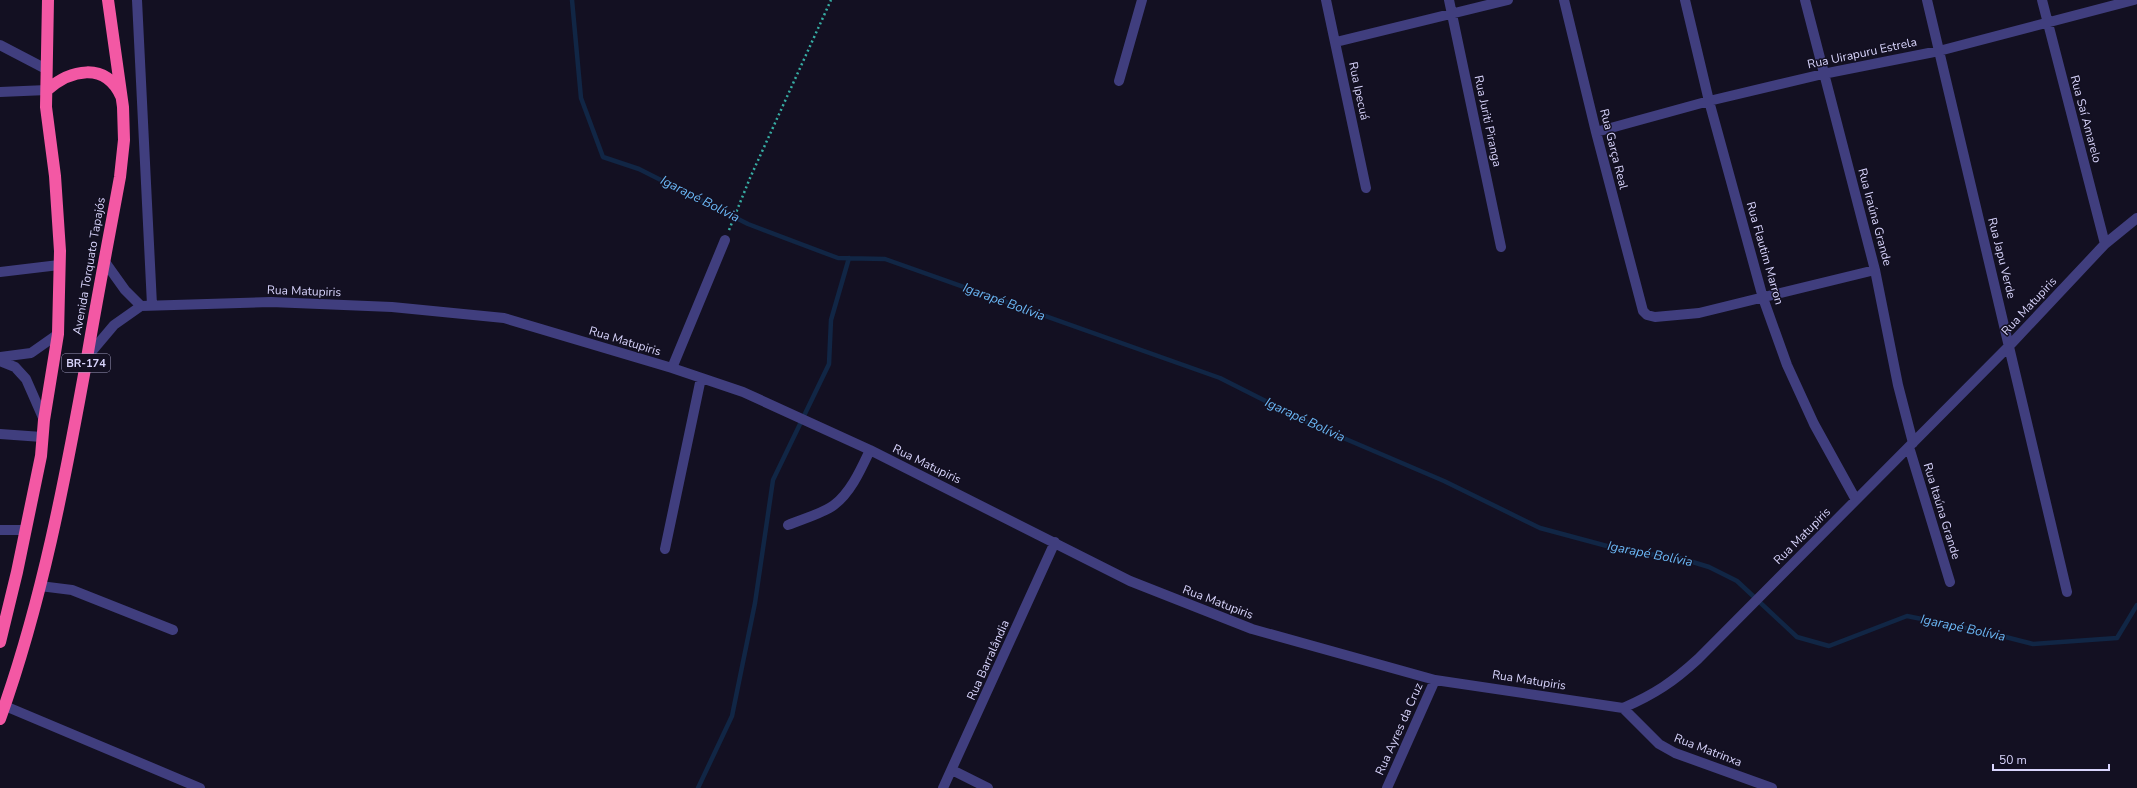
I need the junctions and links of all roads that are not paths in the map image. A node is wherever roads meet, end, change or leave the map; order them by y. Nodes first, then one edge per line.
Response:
1 (48, 0) edge
2 (137, 0) edge
3 (1142, 0) edge
4 (1326, 0) edge
5 (1449, 0) edge
6 (1508, 0) edge
7 (1564, 0) edge
8 (1685, 0) edge
9 (1805, 0) edge
10 (1927, 0) edge
11 (2042, 0) edge
12 (2134, 0) edge
13 (109, 1) edge
14 (1452, 12) junction
15 (2048, 22) junction
16 (1336, 42) junction
17 (0, 45) edge
18 (1939, 51) junction
19 (46, 69) junction
20 (1823, 74) junction
21 (1119, 81) dead end
22 (47, 90) junction
23 (0, 92) edge
24 (1709, 101) junction
25 (124, 107) junction
26 (1596, 132) junction
27 (1366, 188) dead end
28 (2137, 218) edge
29 (725, 240) road end
30 (2105, 244) junction
31 (1501, 247) dead end
32 (105, 262) junction
33 (59, 266) junction
34 (1875, 270) junction
35 (0, 272) edge
36 (1763, 298) junction
37 (152, 305) junction
38 (141, 306) junction
39 (58, 334) junction
40 (2010, 345) junction
41 (0, 357) edge
42 (87, 357) junction
43 (0, 361) edge
44 (672, 368) junction
45 (702, 378) junction
46 (44, 420) junction
47 (0, 434) edge
48 (42, 438) junction
49 (1911, 445) junction
50 (870, 450) junction
51 (1856, 500) junction
52 (788, 525) dead end
53 (0, 530) edge
54 (24, 530) junction
55 (1055, 542) junction
56 (665, 549) dead end
57 (1950, 582) dead end
58 (40, 586) junction
59 (2067, 592) dead end
60 (173, 630) dead end
61 (0, 642) edge
62 (1435, 680) junction
63 (4, 706) junction
64 (1623, 708) junction
65 (0, 719) edge
66 (952, 770) junction
67 (200, 788) edge
68 (943, 788) edge
69 (988, 788) edge
70 (1387, 788) edge
71 (1772, 788) edge

1 - 19 highway, Avenida Torquato Tapajós / BR-174
2 - 37 street
3 - 21 street
4 - 16 street, Rua Ipecuá
5 - 14 street, Rua Juriti Piranga
6 - 14 street
7 - 26 street, Rua Garça Real
8 - 24 street, Rua Flautim Marron
9 - 20 street, Rua Iraúna Grande
10 - 18 street, Rua Japu Verde
11 - 15 street, Rua Saí Amarelo
12 - 15 street, Rua Uirapuru Estrela
13 - 25 highway, Avenida Torquato Tapajós / BR-174
14 - 16 street
14 - 31 street, Rua Juriti Piranga
15 - 18 street, Rua Uirapuru Estrela
15 - 30 street, Rua Saí Amarelo
16 - 27 street, Rua Ipecuá
17 - 19 street
18 - 20 street, Rua Uirapuru Estrela
18 - 40 street, Rua Japu Verde
19 - 22 highway, Avenida Torquato Tapajós / BR-174
20 - 24 street, Rua Uirapuru Estrela
20 - 34 street, Rua Iraúna Grande
22 - 23 street
22 - 25 highway
22 - 33 highway, Avenida Torquato Tapajós / BR-174
24 - 26 street, Rua Uirapuru Estrela
24 - 36 street, Rua Flautim Marron
25 - 32 highway, Avenida Torquato Tapajós / BR-174
26 - 36 street, Rua Garça Real
28 - 30 street, Rua Matupiris
29 - 44 street
30 - 40 street, Rua Matupiris
32 - 38 street
32 - 42 highway, Avenida Torquato Tapajós / BR-174
33 - 35 street
33 - 39 highway, Avenida Torquato Tapajós / BR-174
34 - 36 street
34 - 49 street, Rua Iraúna Grande
36 - 51 street, Rua Flautim Marron
37 - 38 street, Rua Matupiris
37 - 44 street, Rua Matupiris
38 - 42 street, Rua Matupiris
39 - 41 street
39 - 46 highway, Avenida Torquato Tapajós / BR-174
40 - 49 street, Rua Matupiris
40 - 59 street, Rua Japu Verde
42 - 58 highway, Avenida Torquato Tapajós / BR-174
43 - 46 street
44 - 45 street, Rua Matupiris
45 - 50 street, Rua Matupiris
45 - 56 street
46 - 48 highway, Avenida Torquato Tapajós / BR-174
47 - 48 street
48 - 54 highway, Avenida Torquato Tapajós / BR-174
49 - 51 street, Rua Matupiris
49 - 57 street, Rua Itaúna Grande
50 - 52 street
50 - 55 street, Rua Matupiris
51 - 64 street, Rua Matupiris
53 - 54 street
54 - 61 highway, Avenida Torquato Tapajós / BR-174
55 - 62 street, Rua Matupiris
55 - 66 street, Rua Barralândia
58 - 60 street
58 - 63 highway, Avenida Torquato Tapajós / BR-174
62 - 64 street, Rua Matupiris
62 - 70 street, Rua Ayres da Cruz
63 - 65 highway, Avenida Torquato Tapajós / BR-174
63 - 67 street
64 - 71 street, Rua Matrinxa
66 - 68 street, Rua Barralândia
66 - 69 street

